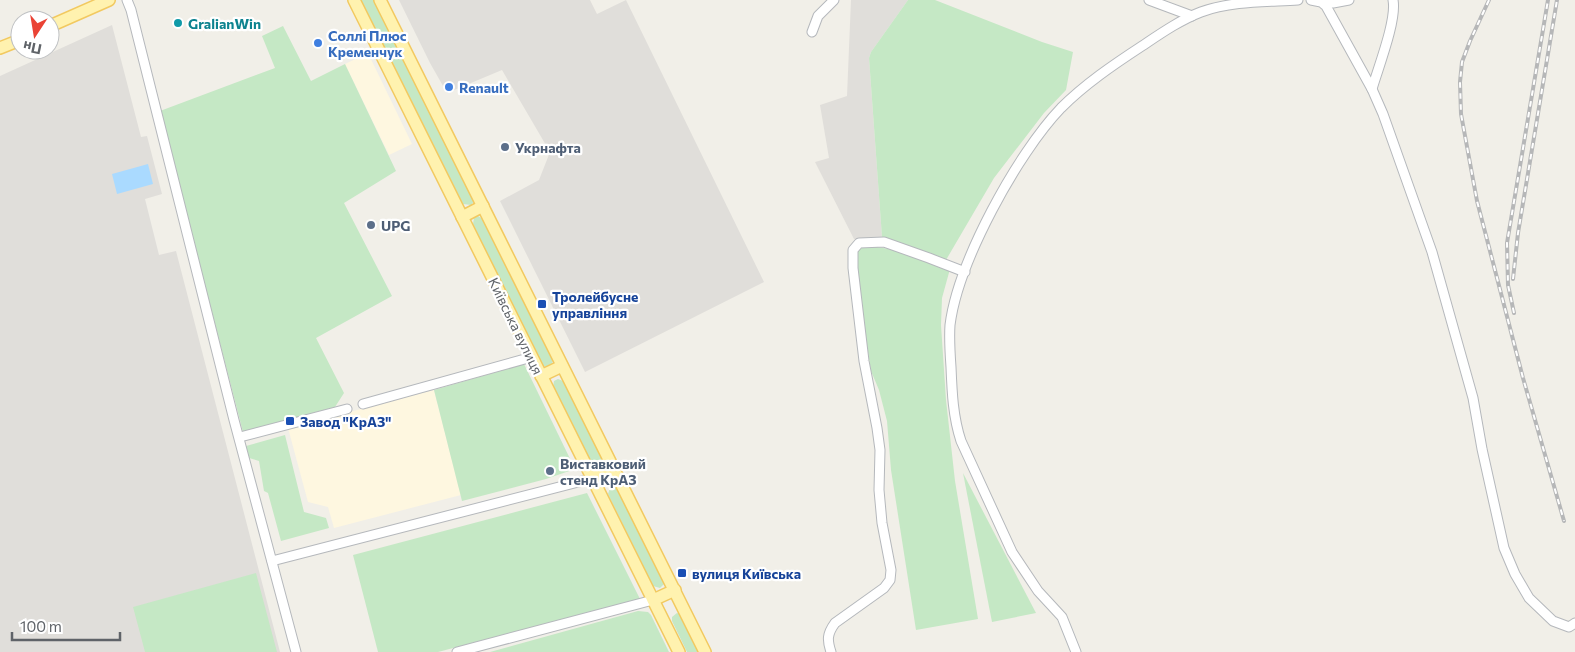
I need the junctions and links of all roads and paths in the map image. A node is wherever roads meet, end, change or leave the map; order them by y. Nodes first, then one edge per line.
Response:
1 (109, 0) edge
2 (126, 0) edge
3 (354, 0) edge
4 (380, 0) edge
5 (834, 0) edge
6 (1149, 0) edge
7 (1298, 0) edge
8 (1311, 0) edge
9 (1349, 0) edge
10 (1393, 0) edge
11 (1320, 2) junction
12 (1192, 16) junction
13 (60, 22) edge
14 (812, 32) dead end
15 (1372, 89) junction
16 (483, 206) junction
17 (462, 217) junction
18 (965, 272) junction
19 (532, 358) junction
20 (562, 366) junction
21 (541, 376) junction
22 (364, 404) dead end
23 (347, 409) dead end
24 (240, 437) junction
25 (614, 468) junction
26 (594, 478) junction
27 (272, 561) junction
28 (674, 590) junction
29 (653, 600) junction
30 (1575, 623) edge
31 (296, 652) edge
32 (457, 652) edge
33 (679, 652) edge
34 (706, 652) edge
35 (831, 652) edge
36 (1076, 652) edge

1 - 13 main road
2 - 24 street
3 - 17 main road, Київська вулиця
4 - 16 main road, Київська вулиця
5 - 14 street
6 - 12 street
7 - 12 street
8 - 11 street
9 - 11 street
10 - 15 street
11 - 15 street
12 - 18 street
15 - 30 street
16 - 17 main road
16 - 20 main road, Київська вулиця
17 - 19 main road, Київська вулиця
18 - 35 street
18 - 36 street
19 - 21 main road, Київська вулиця
19 - 22 street
20 - 21 main road
20 - 25 main road, Київська вулиця
21 - 26 main road, Київська вулиця
23 - 24 street
24 - 27 street
25 - 26 main road
25 - 28 main road, Київська вулиця
26 - 27 street
26 - 29 main road, Київська вулиця
27 - 31 street
28 - 29 main road
28 - 34 main road, Київська вулиця
29 - 32 street
29 - 33 main road, Київська вулиця

